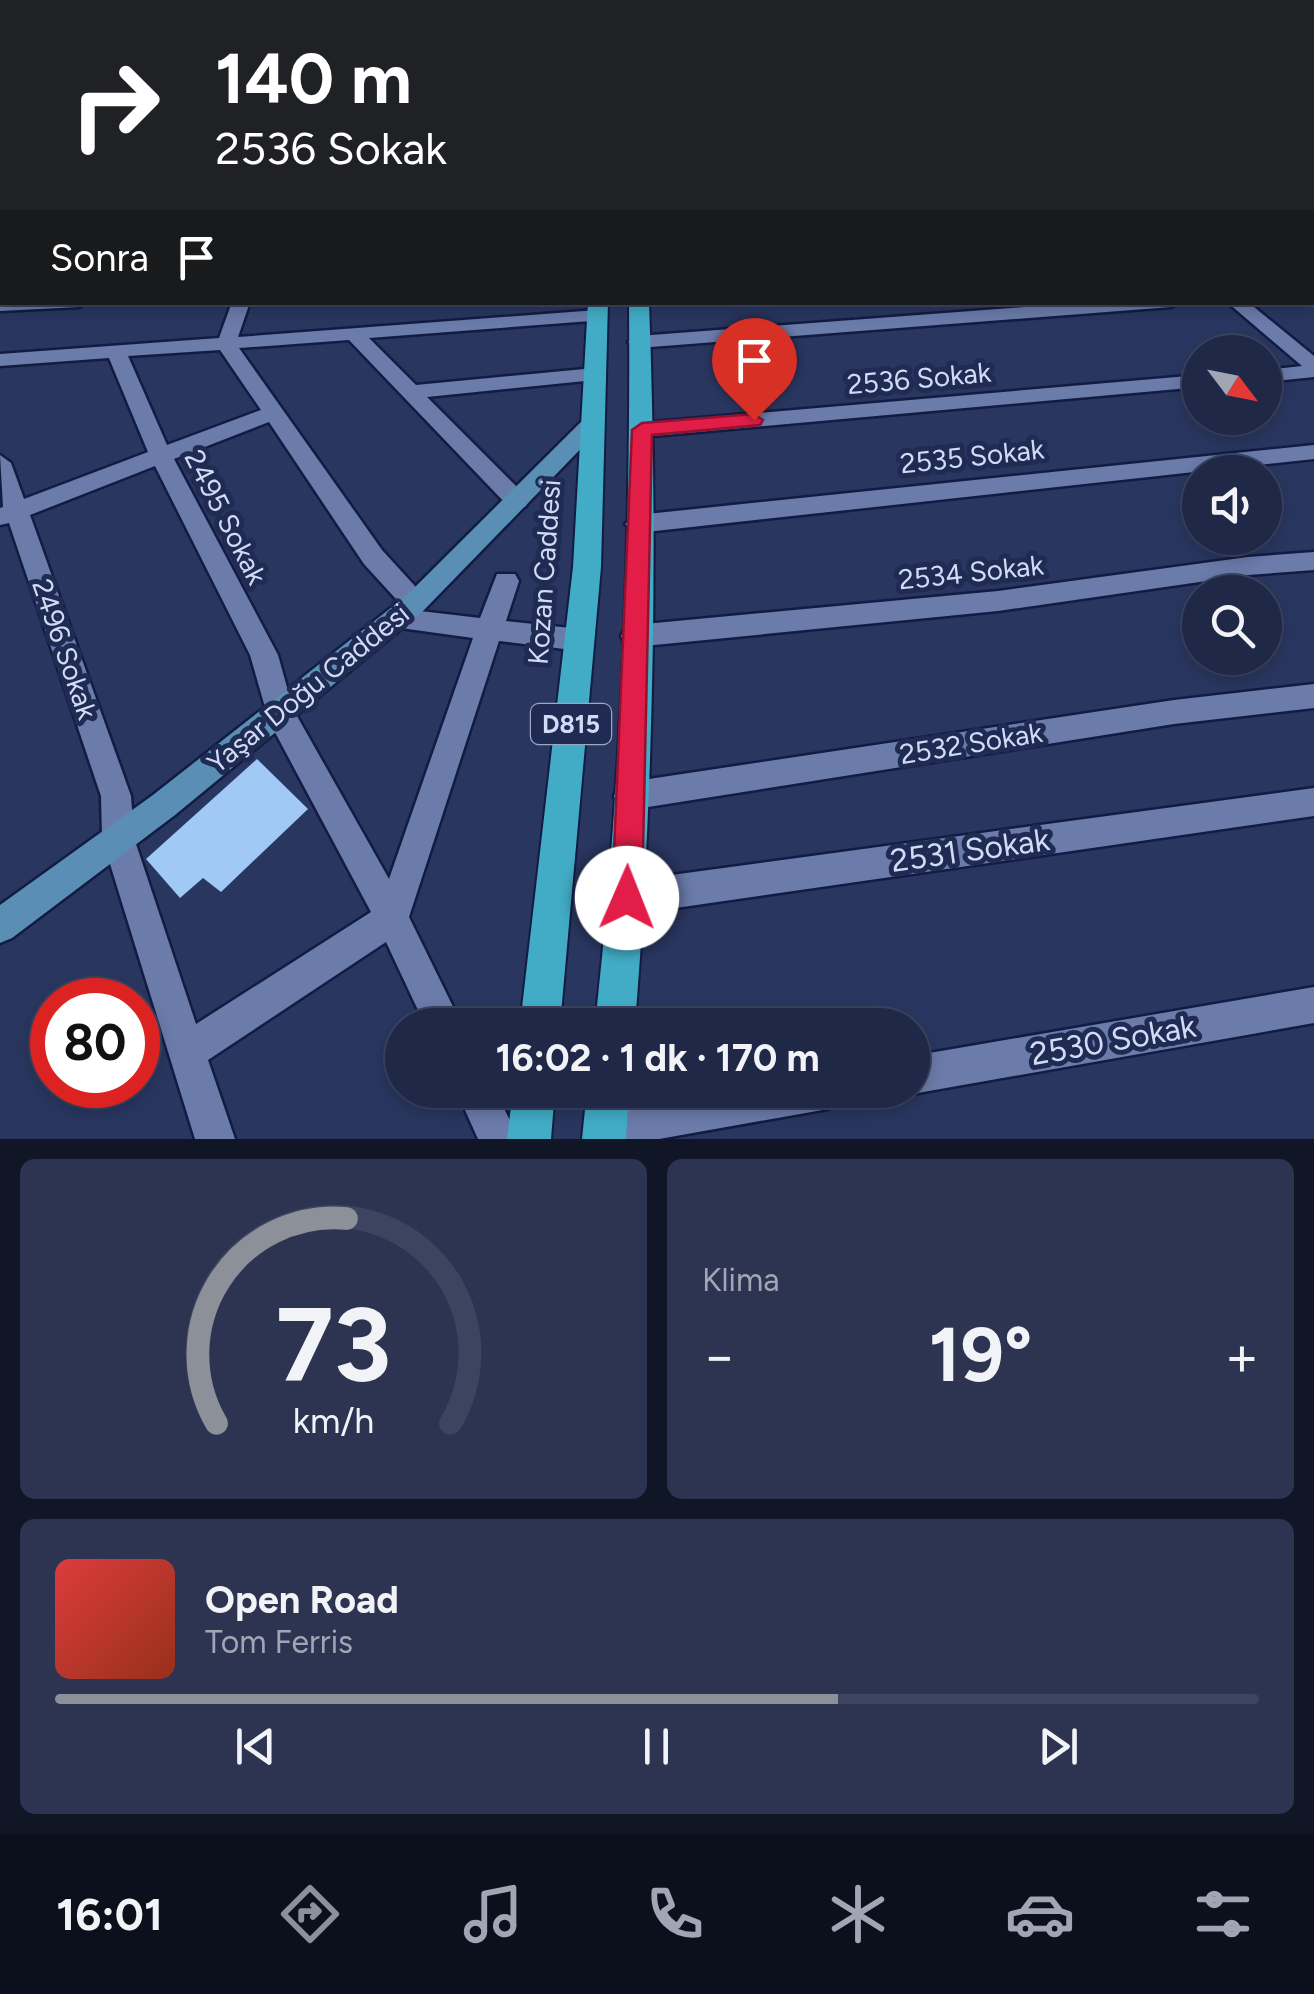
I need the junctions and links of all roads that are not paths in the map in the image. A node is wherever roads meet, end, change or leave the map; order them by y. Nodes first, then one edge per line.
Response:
1 (240, 305) edge
2 (639, 305) edge
3 (1131, 305) edge
4 (1239, 305) edge
5 (598, 309) edge
6 (356, 336) junction
7 (638, 342) junction
8 (226, 344) junction
9 (115, 350) junction
10 (0, 360) edge
11 (1314, 369) edge
12 (595, 374) junction
13 (1282, 374) edge
14 (1182, 383) edge
15 (410, 392) junction
16 (274, 414) junction
17 (641, 431) junction
18 (593, 433) junction
19 (1314, 452) edge
20 (161, 456) junction
21 (0, 462) edge
22 (517, 500) junction
23 (8, 514) edge
24 (637, 524) junction
25 (1314, 561) edge
26 (506, 581) dead end
27 (405, 611) junction
28 (489, 630) junction
29 (634, 636) junction
30 (580, 640) junction
31 (1314, 696) edge
32 (279, 712) junction
33 (629, 796) junction
34 (1314, 802) edge
35 (118, 838) junction
36 (627, 898) junction
37 (392, 918) junction
38 (0, 926) edge
39 (1314, 1005) edge
40 (436, 1008) edge
41 (542, 1008) edge
42 (617, 1008) edge
43 (187, 1052) junction
44 (930, 1072) edge
45 (484, 1108) edge
46 (532, 1108) edge
47 (690, 1108) edge
48 (606, 1119) edge
49 (216, 1139) edge
50 (499, 1139) edge
51 (529, 1139) edge

1 - 8 street
2 - 7 highway, D815
3 - 7 street
4 - 11 street
5 - 6 street
5 - 12 highway, Kozan Caddesi / D815
6 - 8 street
6 - 15 street
7 - 17 highway, D815
8 - 9 street
8 - 16 street
9 - 10 street
9 - 20 street, 2495 Sokak
11 - 13 street
12 - 15 street
12 - 18 highway, Kozan Caddesi / D815
14 - 17 street, 2536 Sokak
15 - 22 street
16 - 20 street
16 - 27 street
17 - 18 highway
17 - 24 highway, D815
18 - 22 main road, Yaşar Doğu Caddesi
18 - 30 highway, Kozan Caddesi / D815
19 - 24 street, 2535 Sokak
20 - 23 street
20 - 32 street, 2495 Sokak
21 - 23 street, 2496 Sokak
22 - 27 main road, Yaşar Doğu Caddesi
23 - 35 street, 2496 Sokak
24 - 29 highway, D815
25 - 29 street, 2534 Sokak
26 - 28 street
27 - 28 street
27 - 32 main road, Yaşar Doğu Caddesi
28 - 30 street
28 - 37 street
29 - 33 highway, D815
30 - 41 highway, Kozan Caddesi / D815
31 - 33 street, 2532 Sokak
32 - 35 main road, Yaşar Doğu Caddesi
32 - 37 street, 2495 Sokak
33 - 36 highway, D815
34 - 36 street, 2531 Sokak
35 - 38 main road, Yaşar Doğu Caddesi
35 - 43 street, 2496 Sokak
36 - 42 highway, D815
37 - 40 street, 2495 Sokak
37 - 43 street
39 - 44 street, 2530 Sokak
43 - 49 street, 2496 Sokak
45 - 50 street
46 - 51 highway
47 - 48 street

